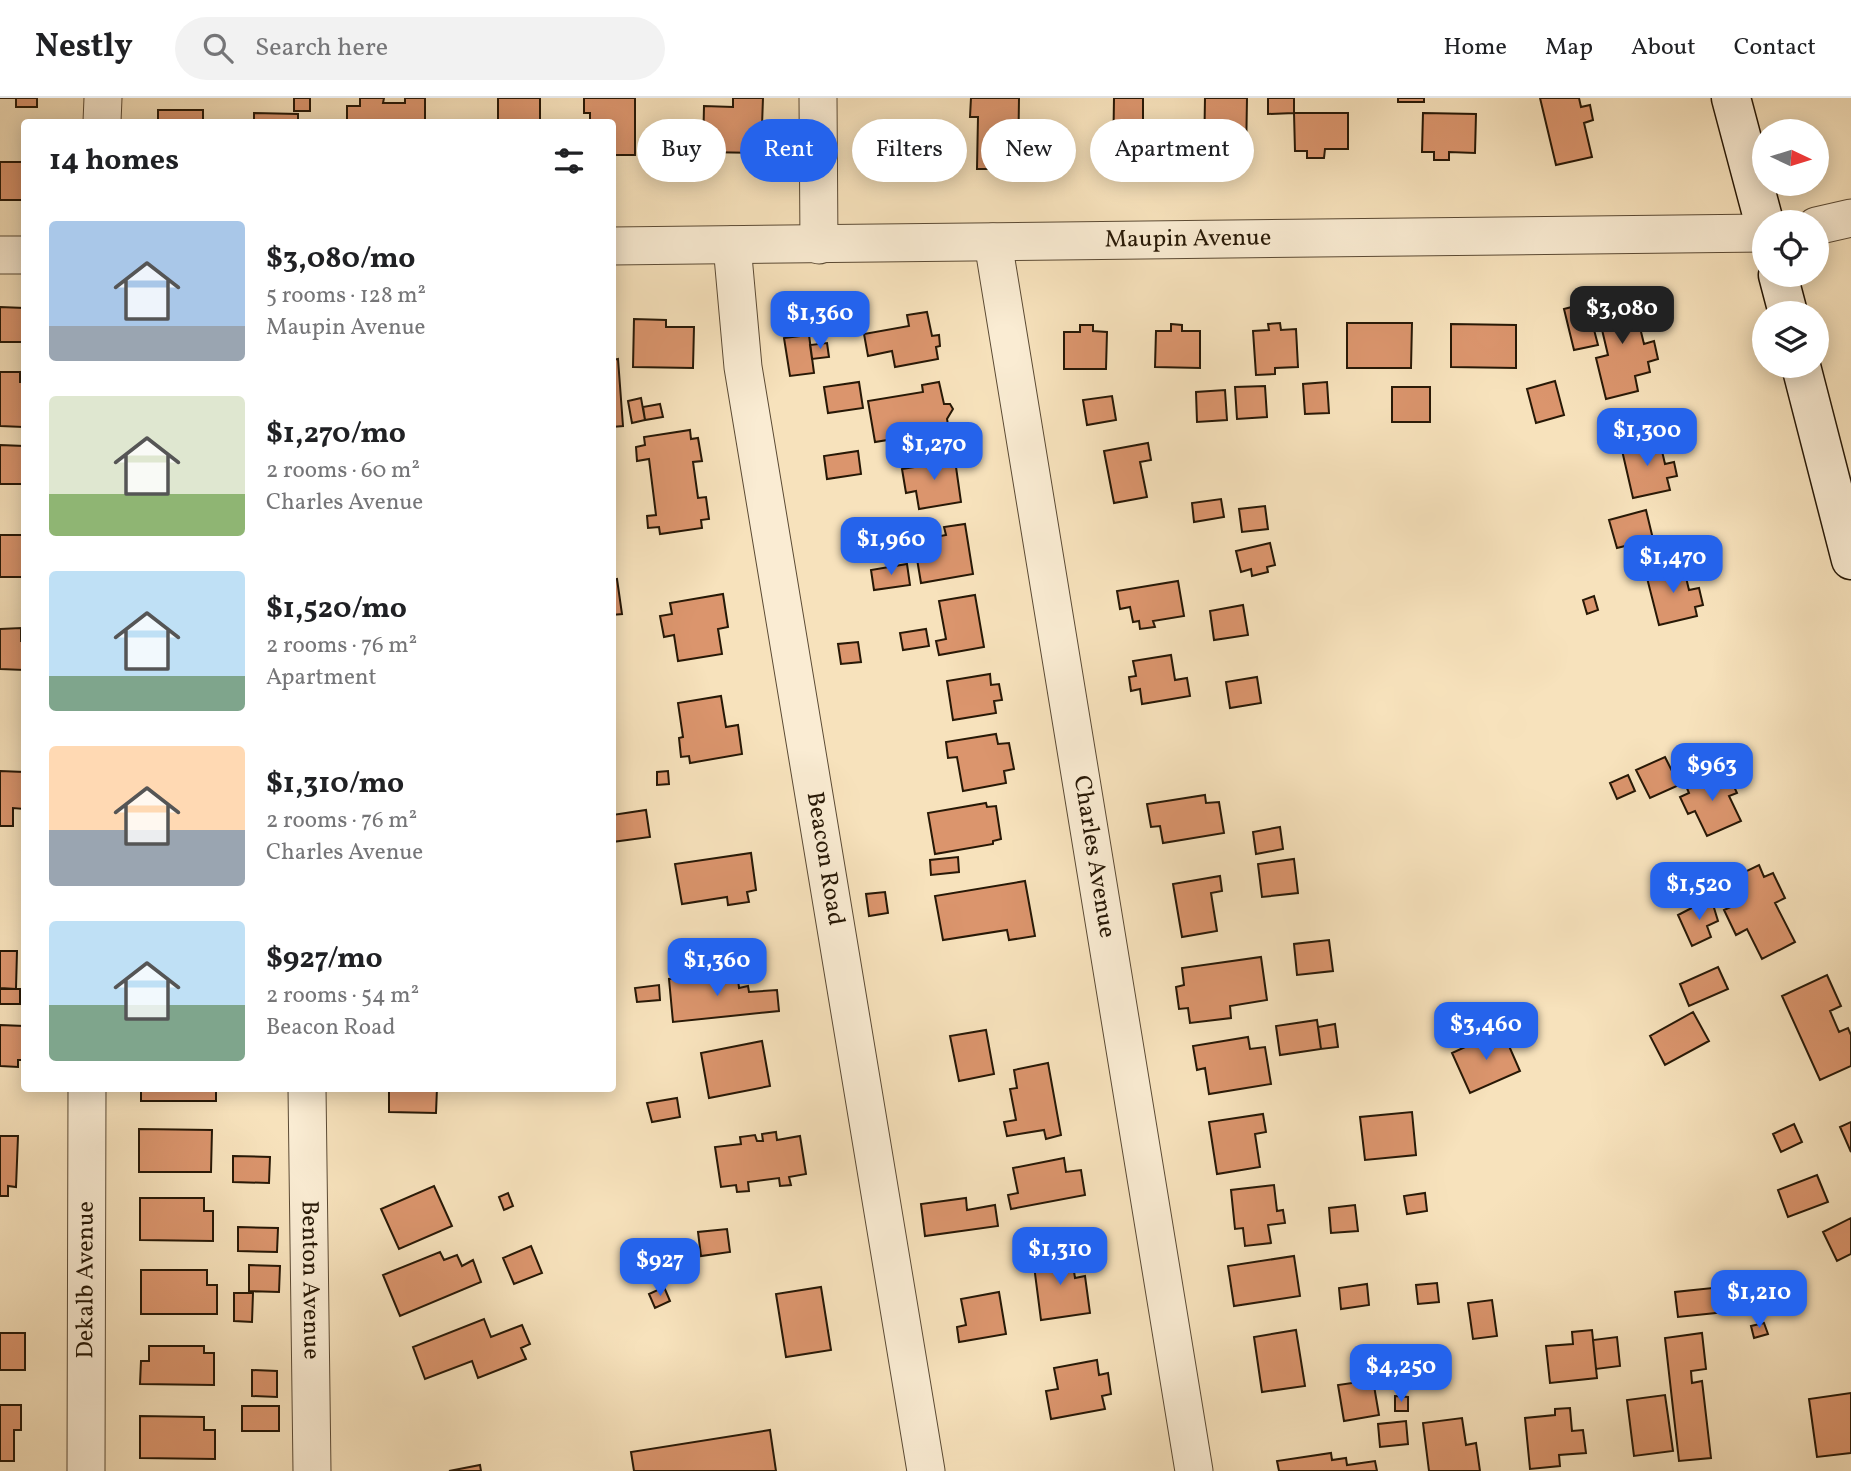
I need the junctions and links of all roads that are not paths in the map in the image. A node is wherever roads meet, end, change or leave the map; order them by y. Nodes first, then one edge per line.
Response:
1 (103, 98) edge
2 (818, 98) edge
3 (1731, 98) edge
4 (102, 119) edge
5 (1761, 210) edge
6 (1851, 218) edge
7 (1829, 223) edge
8 (1752, 233) edge
9 (993, 242) junction
10 (732, 245) junction
11 (819, 245) junction
12 (616, 246) edge
13 (0, 255) edge
14 (21, 255) edge
15 (1804, 378) edge
16 (1851, 560) edge
17 (87, 1092) edge
18 (307, 1092) edge
19 (86, 1471) edge
20 (312, 1471) edge
21 (926, 1471) edge
22 (1194, 1471) edge

1 - 4 street
2 - 11 street
3 - 5 street
6 - 7 street
8 - 9 street, Maupin Avenue
9 - 11 street, Maupin Avenue
9 - 22 street, Charles Avenue
10 - 11 street, Maupin Avenue
10 - 12 street, Maupin Avenue
10 - 21 street, Beacon Road
13 - 14 street
15 - 16 street
17 - 19 street, Dekalb Avenue
18 - 20 street, Benton Avenue

